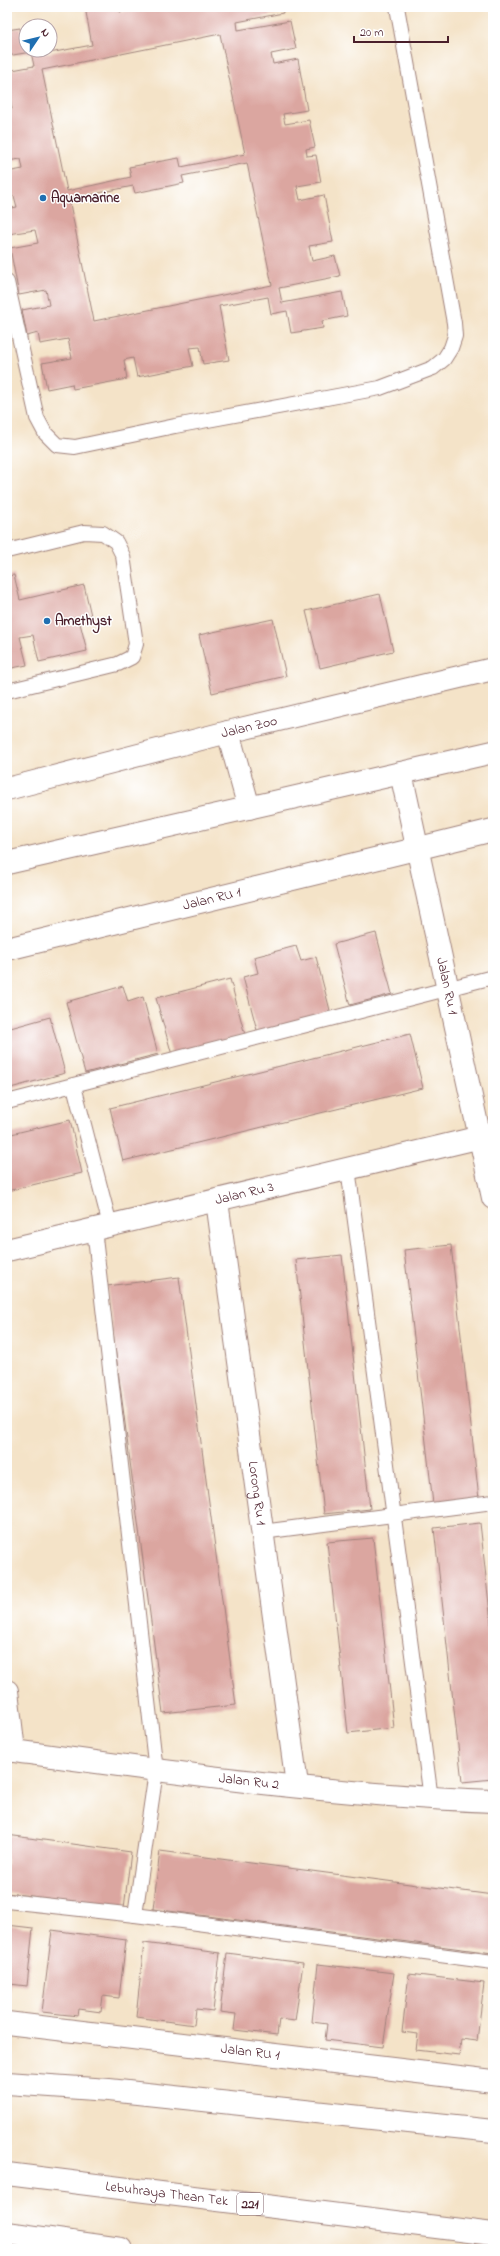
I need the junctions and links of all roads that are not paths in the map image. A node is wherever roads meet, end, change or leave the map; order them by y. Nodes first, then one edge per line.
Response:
1 (397, 7) edge
2 (7, 282) edge
3 (7, 550) edge
4 (493, 669) edge
5 (7, 692) edge
6 (228, 732) junction
7 (493, 752) edge
8 (401, 773) junction
9 (7, 789) edge
10 (249, 808) junction
11 (493, 830) edge
12 (418, 848) junction
13 (7, 863) edge
14 (7, 949) edge
15 (493, 977) edge
16 (447, 988) junction
17 (74, 1086) junction
18 (7, 1102) edge
19 (481, 1136) junction
20 (348, 1168) junction
21 (493, 1198) edge
22 (216, 1201) junction
23 (102, 1227) junction
24 (7, 1250) edge
25 (493, 1502) edge
26 (393, 1515) junction
27 (262, 1532) junction
28 (7, 1691) edge
29 (10, 1751) edge
30 (156, 1771) junction
31 (297, 1786) junction
32 (431, 1799) junction
33 (493, 1801) edge
34 (7, 1901) edge
35 (135, 1915) junction
36 (493, 1962) edge
37 (7, 2023) edge
38 (493, 2081) edge
39 (7, 2083) edge
40 (493, 2131) edge
41 (7, 2174) edge
42 (7, 2233) edge
43 (493, 2234) edge
44 (121, 2249) edge

1 - 2 lane
3 - 5 lane
4 - 6 street, Jalan Zoo
6 - 9 street, Jalan Zoo
6 - 10 street
7 - 8 street
8 - 10 street
8 - 12 street, Jalan Ru 1
10 - 13 street
11 - 12 street, Jalan RU 1
12 - 14 street, Jalan RU 1
12 - 16 street, Jalan Ru 1
15 - 16 lane
16 - 17 lane
16 - 19 street, Jalan Ru 1
17 - 18 lane
17 - 23 lane
19 - 20 street, Jalan Ru 3
19 - 21 street, Jalan Ru 1
20 - 22 street, Jalan Ru 3
20 - 26 lane
22 - 23 street, Jalan Ru 3
22 - 27 street, Lorong Ru 1
23 - 24 street, Jalan Ru 3
23 - 30 lane
25 - 26 lane
26 - 27 lane
26 - 32 lane
27 - 31 street, Lorong Ru 1
28 - 29 street
29 - 30 street, Jalan Ru 2
30 - 31 street, Jalan Ru 2
30 - 35 lane
31 - 32 street, Jalan Ru 2
32 - 33 street, Jalan Ru 2
34 - 35 lane
35 - 36 lane
37 - 38 street, Jalan RU 1
39 - 40 street
41 - 43 street, Lebuhraya Thean Tek / 221
42 - 44 street

